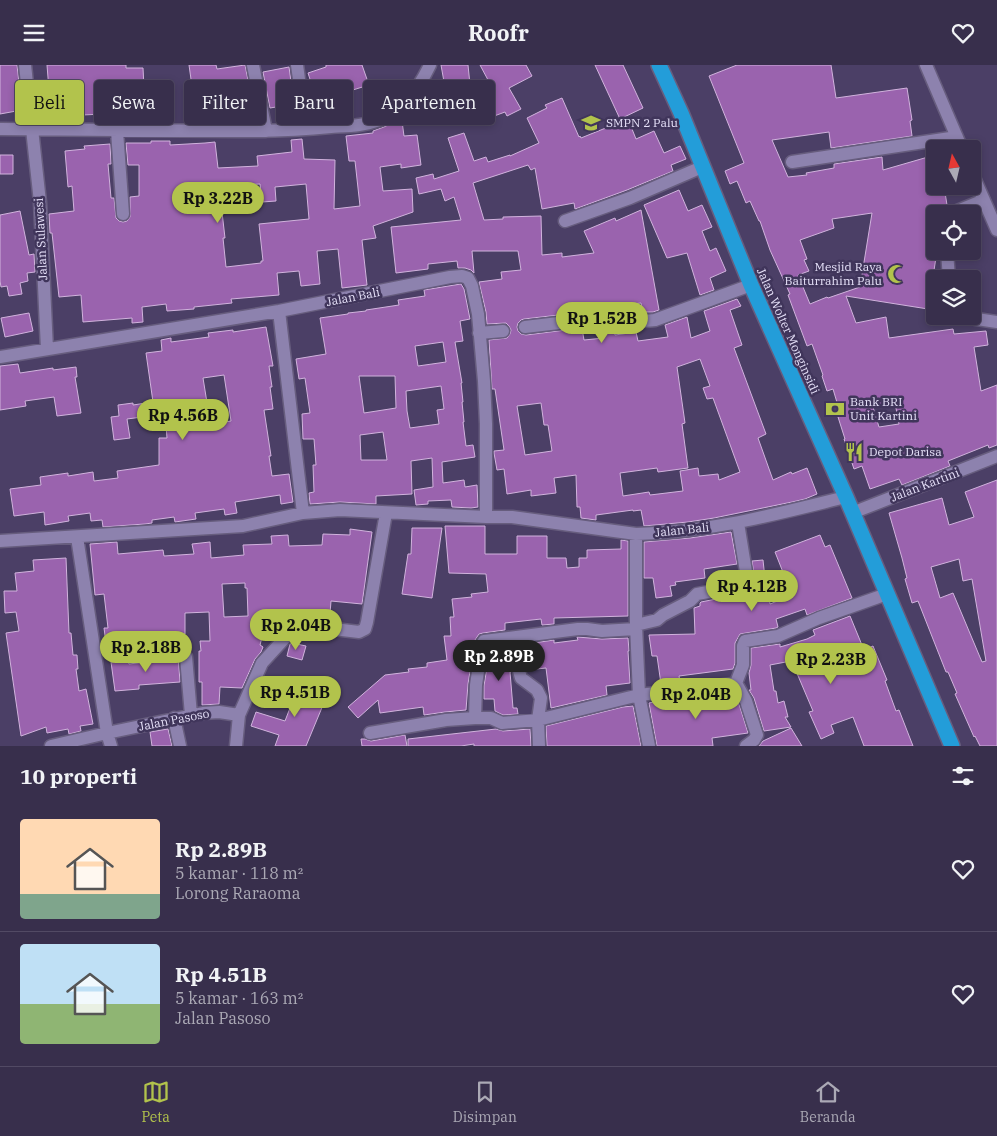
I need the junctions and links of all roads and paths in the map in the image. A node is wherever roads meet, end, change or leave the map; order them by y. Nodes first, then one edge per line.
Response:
1 (25, 65) edge
2 (253, 65) edge
3 (296, 65) edge
4 (430, 65) edge
5 (659, 65) edge
6 (926, 65) edge
7 (0, 129) edge
8 (32, 129) junction
9 (306, 129) junction
10 (117, 131) junction
11 (266, 131) junction
12 (959, 140) edge
13 (926, 147) edge
14 (792, 162) dead end
15 (702, 167) junction
16 (981, 193) edge
17 (984, 200) junction
18 (972, 205) edge
19 (123, 214) dead end
20 (565, 221) dead end
21 (996, 223) edge
22 (751, 285) junction
23 (279, 311) junction
24 (981, 320) edge
25 (997, 322) edge
26 (525, 327) dead end
27 (503, 331) dead end
28 (479, 333) junction
29 (47, 349) junction
30 (0, 357) edge
31 (997, 456) edge
32 (846, 497) junction
33 (303, 513) junction
34 (386, 513) junction
35 (852, 513) junction
36 (486, 517) junction
37 (738, 523) junction
38 (636, 534) junction
39 (77, 537) junction
40 (0, 541) edge
41 (887, 594) junction
42 (636, 627) junction
43 (510, 637) junction
44 (186, 657) dead end
45 (736, 683) junction
46 (639, 695) junction
47 (239, 714) junction
48 (191, 715) junction
49 (174, 718) junction
50 (476, 718) junction
51 (538, 720) junction
52 (107, 733) junction
53 (370, 733) dead end
54 (51, 746) edge
55 (111, 746) edge
56 (180, 746) edge
57 (236, 746) edge
58 (539, 746) edge
59 (649, 746) edge
60 (746, 746) edge
61 (952, 746) edge

1 - 8 street, Jalan Sulawesi
2 - 11 street
3 - 9 street
4 - 9 street
5 - 15 highway, Jalan Wolter Monginsidi
6 - 12 street
7 - 8 street
8 - 10 street
8 - 29 street, Jalan Sulawesi
9 - 11 street
10 - 11 street
10 - 19 street
13 - 14 street
15 - 20 street
15 - 22 highway, Jalan Wolter Monginsidi
16 - 17 street
17 - 18 street
17 - 21 street
22 - 26 street
22 - 32 highway, Jalan Wolter Monginsidi
23 - 28 street, Jalan Bali
23 - 29 street, Jalan Bali
23 - 33 street
24 - 25 street
27 - 28 street
28 - 36 street, Jalan Bali
29 - 30 street, Jalan Bali
31 - 35 street, Jalan Kartini
32 - 35 highway, Jalan Wolter Monginsidi
32 - 37 street, Jalan Bali
33 - 34 street, Jalan Bali
33 - 39 street, Jalan Bali
34 - 36 street, Jalan Bali
34 - 47 street
35 - 41 highway, Jalan Wolter Monginsidi
36 - 38 street, Jalan Bali
37 - 38 street, Jalan Bali
37 - 42 street
38 - 42 street
39 - 40 street, Jalan Bali
39 - 52 street
41 - 45 street
41 - 61 highway, Jalan Wolter Monginsidi
42 - 43 street
42 - 46 street
43 - 50 street
43 - 51 street
44 - 48 street
45 - 46 street
45 - 60 street
46 - 51 street
46 - 59 street
47 - 48 street, Jalan Pasoso
47 - 57 street
48 - 49 street, Jalan Pasoso
49 - 52 street, Jalan Pasoso
49 - 56 street
50 - 51 street
50 - 53 street
51 - 58 street
52 - 54 street, Jalan Pasoso
52 - 55 street

